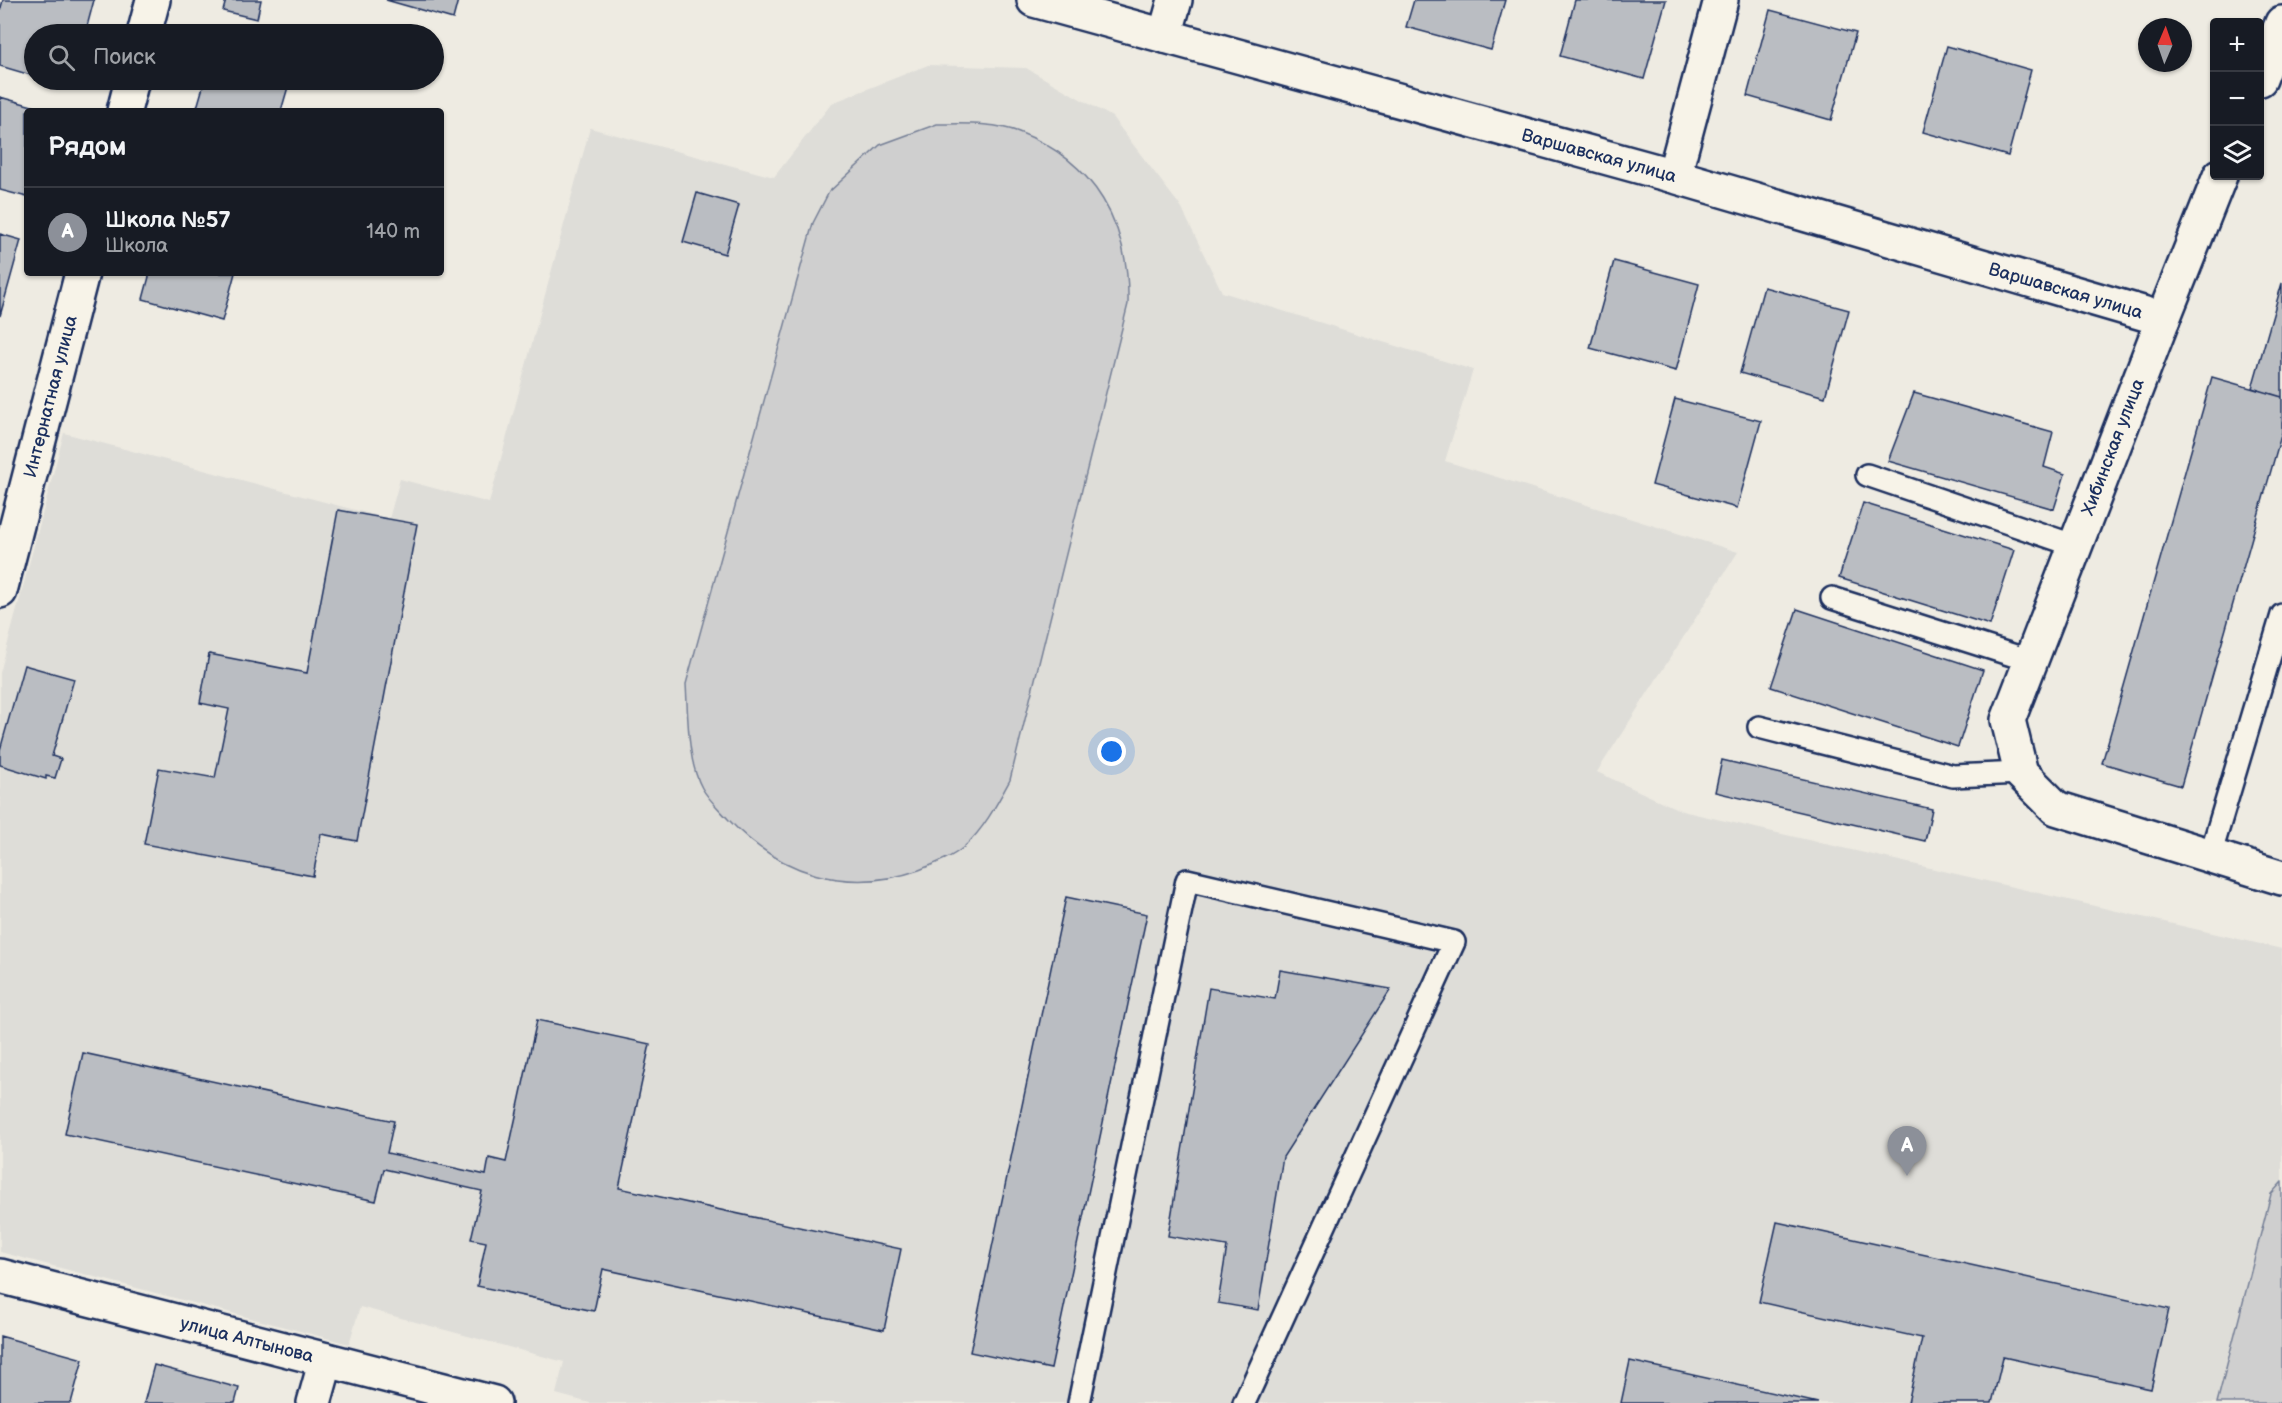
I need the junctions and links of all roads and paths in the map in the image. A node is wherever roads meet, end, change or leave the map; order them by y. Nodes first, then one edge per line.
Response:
1 (153, 0) edge
2 (1034, 0) edge
3 (1175, 0) edge
4 (1721, 0) edge
5 (2282, 23) edge
6 (147, 24) edge
7 (1165, 36) junction
8 (2262, 72) edge
9 (129, 90) edge
10 (125, 108) edge
11 (1674, 176) junction
12 (2218, 180) edge
13 (81, 276) edge
14 (2163, 319) junction
15 (1867, 475) dead end
16 (2076, 546) junction
17 (0, 591) edge
18 (1832, 598) dead end
19 (2282, 615) edge
20 (2031, 661) junction
21 (1759, 728) dead end
22 (2022, 773) junction
23 (2210, 856) junction
24 (2282, 878) edge
25 (0, 1276) edge
26 (326, 1360) junction
27 (314, 1403) edge
28 (494, 1403) edge
29 (1079, 1403) edge
30 (1244, 1403) edge

1 - 6 street
2 - 7 street, Варшавская улица
3 - 7 street
4 - 11 street
5 - 8 street
7 - 11 street, Варшавская улица
9 - 10 street
11 - 14 street, Варшавская улица
12 - 14 street, Хибинская улица
13 - 17 street, Интернатная улица
14 - 16 street, Хибинская улица
15 - 16 lane
16 - 20 street, Хибинская улица
18 - 20 lane
19 - 23 lane
20 - 22 street, Хибинская улица
21 - 22 lane
22 - 23 street
23 - 24 street
25 - 26 street, улица Алтынова
26 - 27 street
26 - 28 street, улица Алтынова
29 - 30 lane

